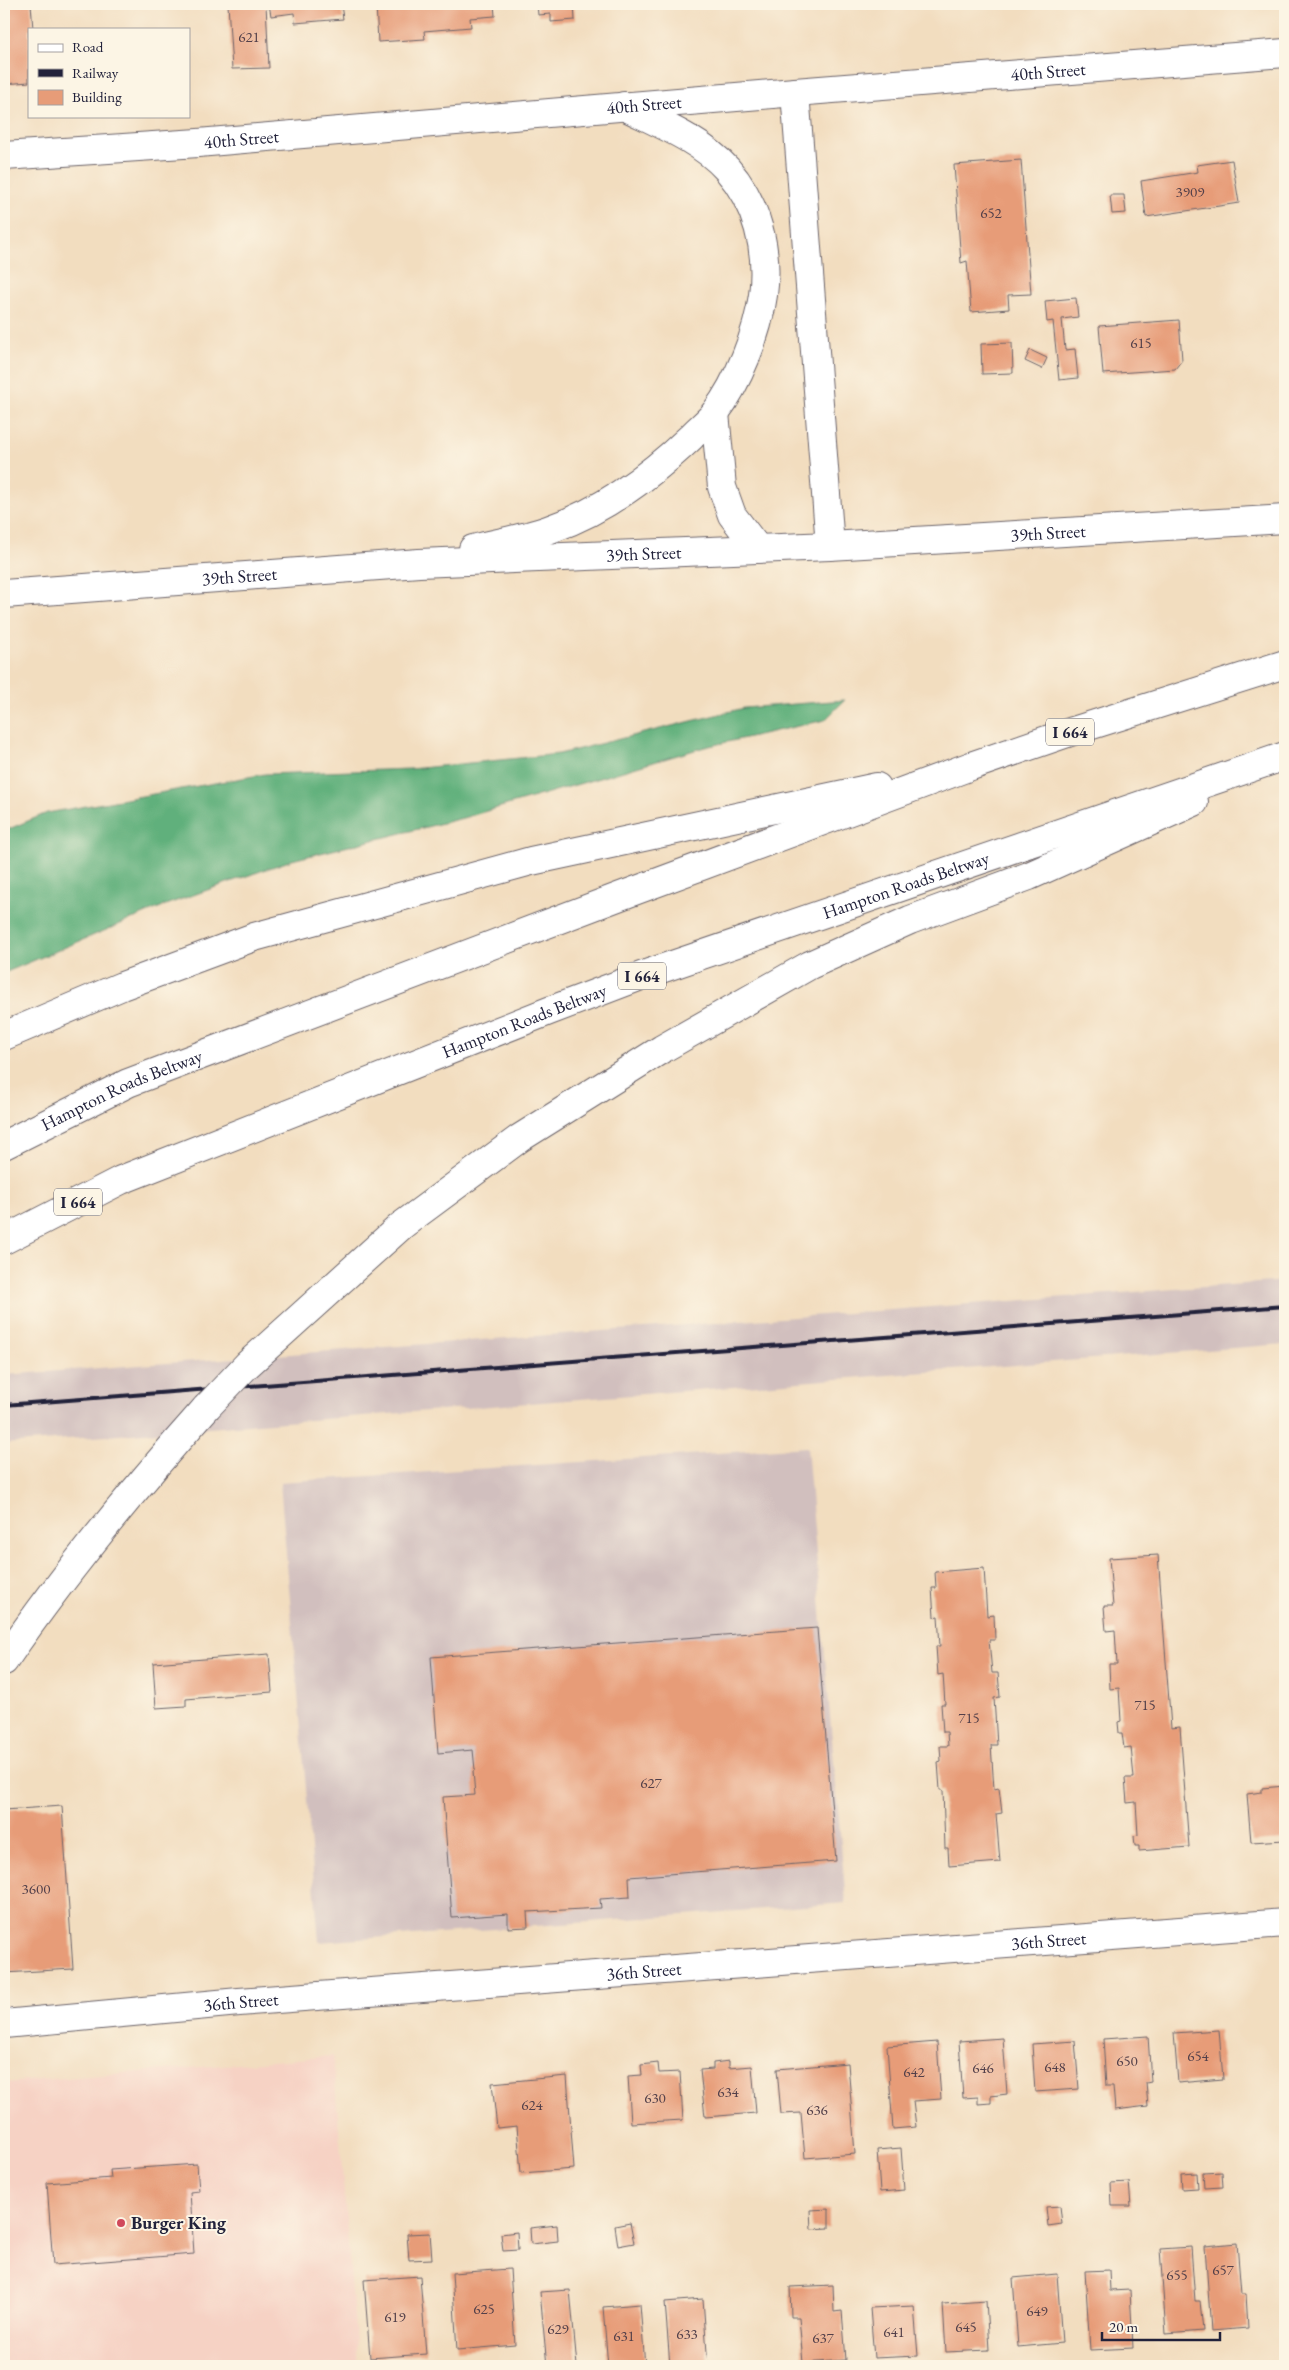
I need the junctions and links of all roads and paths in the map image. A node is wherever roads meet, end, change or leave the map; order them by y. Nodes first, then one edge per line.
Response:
1 (1285, 53) edge
2 (795, 92) junction
3 (624, 106) junction
4 (4, 156) edge
5 (715, 413) junction
6 (1285, 519) edge
7 (830, 546) junction
8 (758, 549) junction
9 (419, 563) junction
10 (4, 594) edge
11 (1285, 664) edge
12 (1282, 757) edge
13 (971, 766) junction
14 (1173, 803) junction
15 (11, 1033) edge
16 (4, 1145) edge
17 (4, 1240) edge
18 (4, 1661) edge
19 (1285, 1923) edge
20 (4, 2024) edge

1 - 2 main road, 40th Street
2 - 3 main road, 40th Street
2 - 7 main road
3 - 4 main road, 40th Street
3 - 5 main road
5 - 8 main road
5 - 9 main road
6 - 7 main road, 39th Street
7 - 8 main road, 39th Street
8 - 9 main road, 39th Street
9 - 10 main road, 39th Street
11 - 13 main road, Hampton Roads Beltway / I 664
12 - 14 main road
13 - 15 main road
13 - 16 main road, Hampton Roads Beltway / I 664
14 - 17 main road, Hampton Roads Beltway / I 664
14 - 18 main road, bridge
19 - 20 main road, 36th Street

